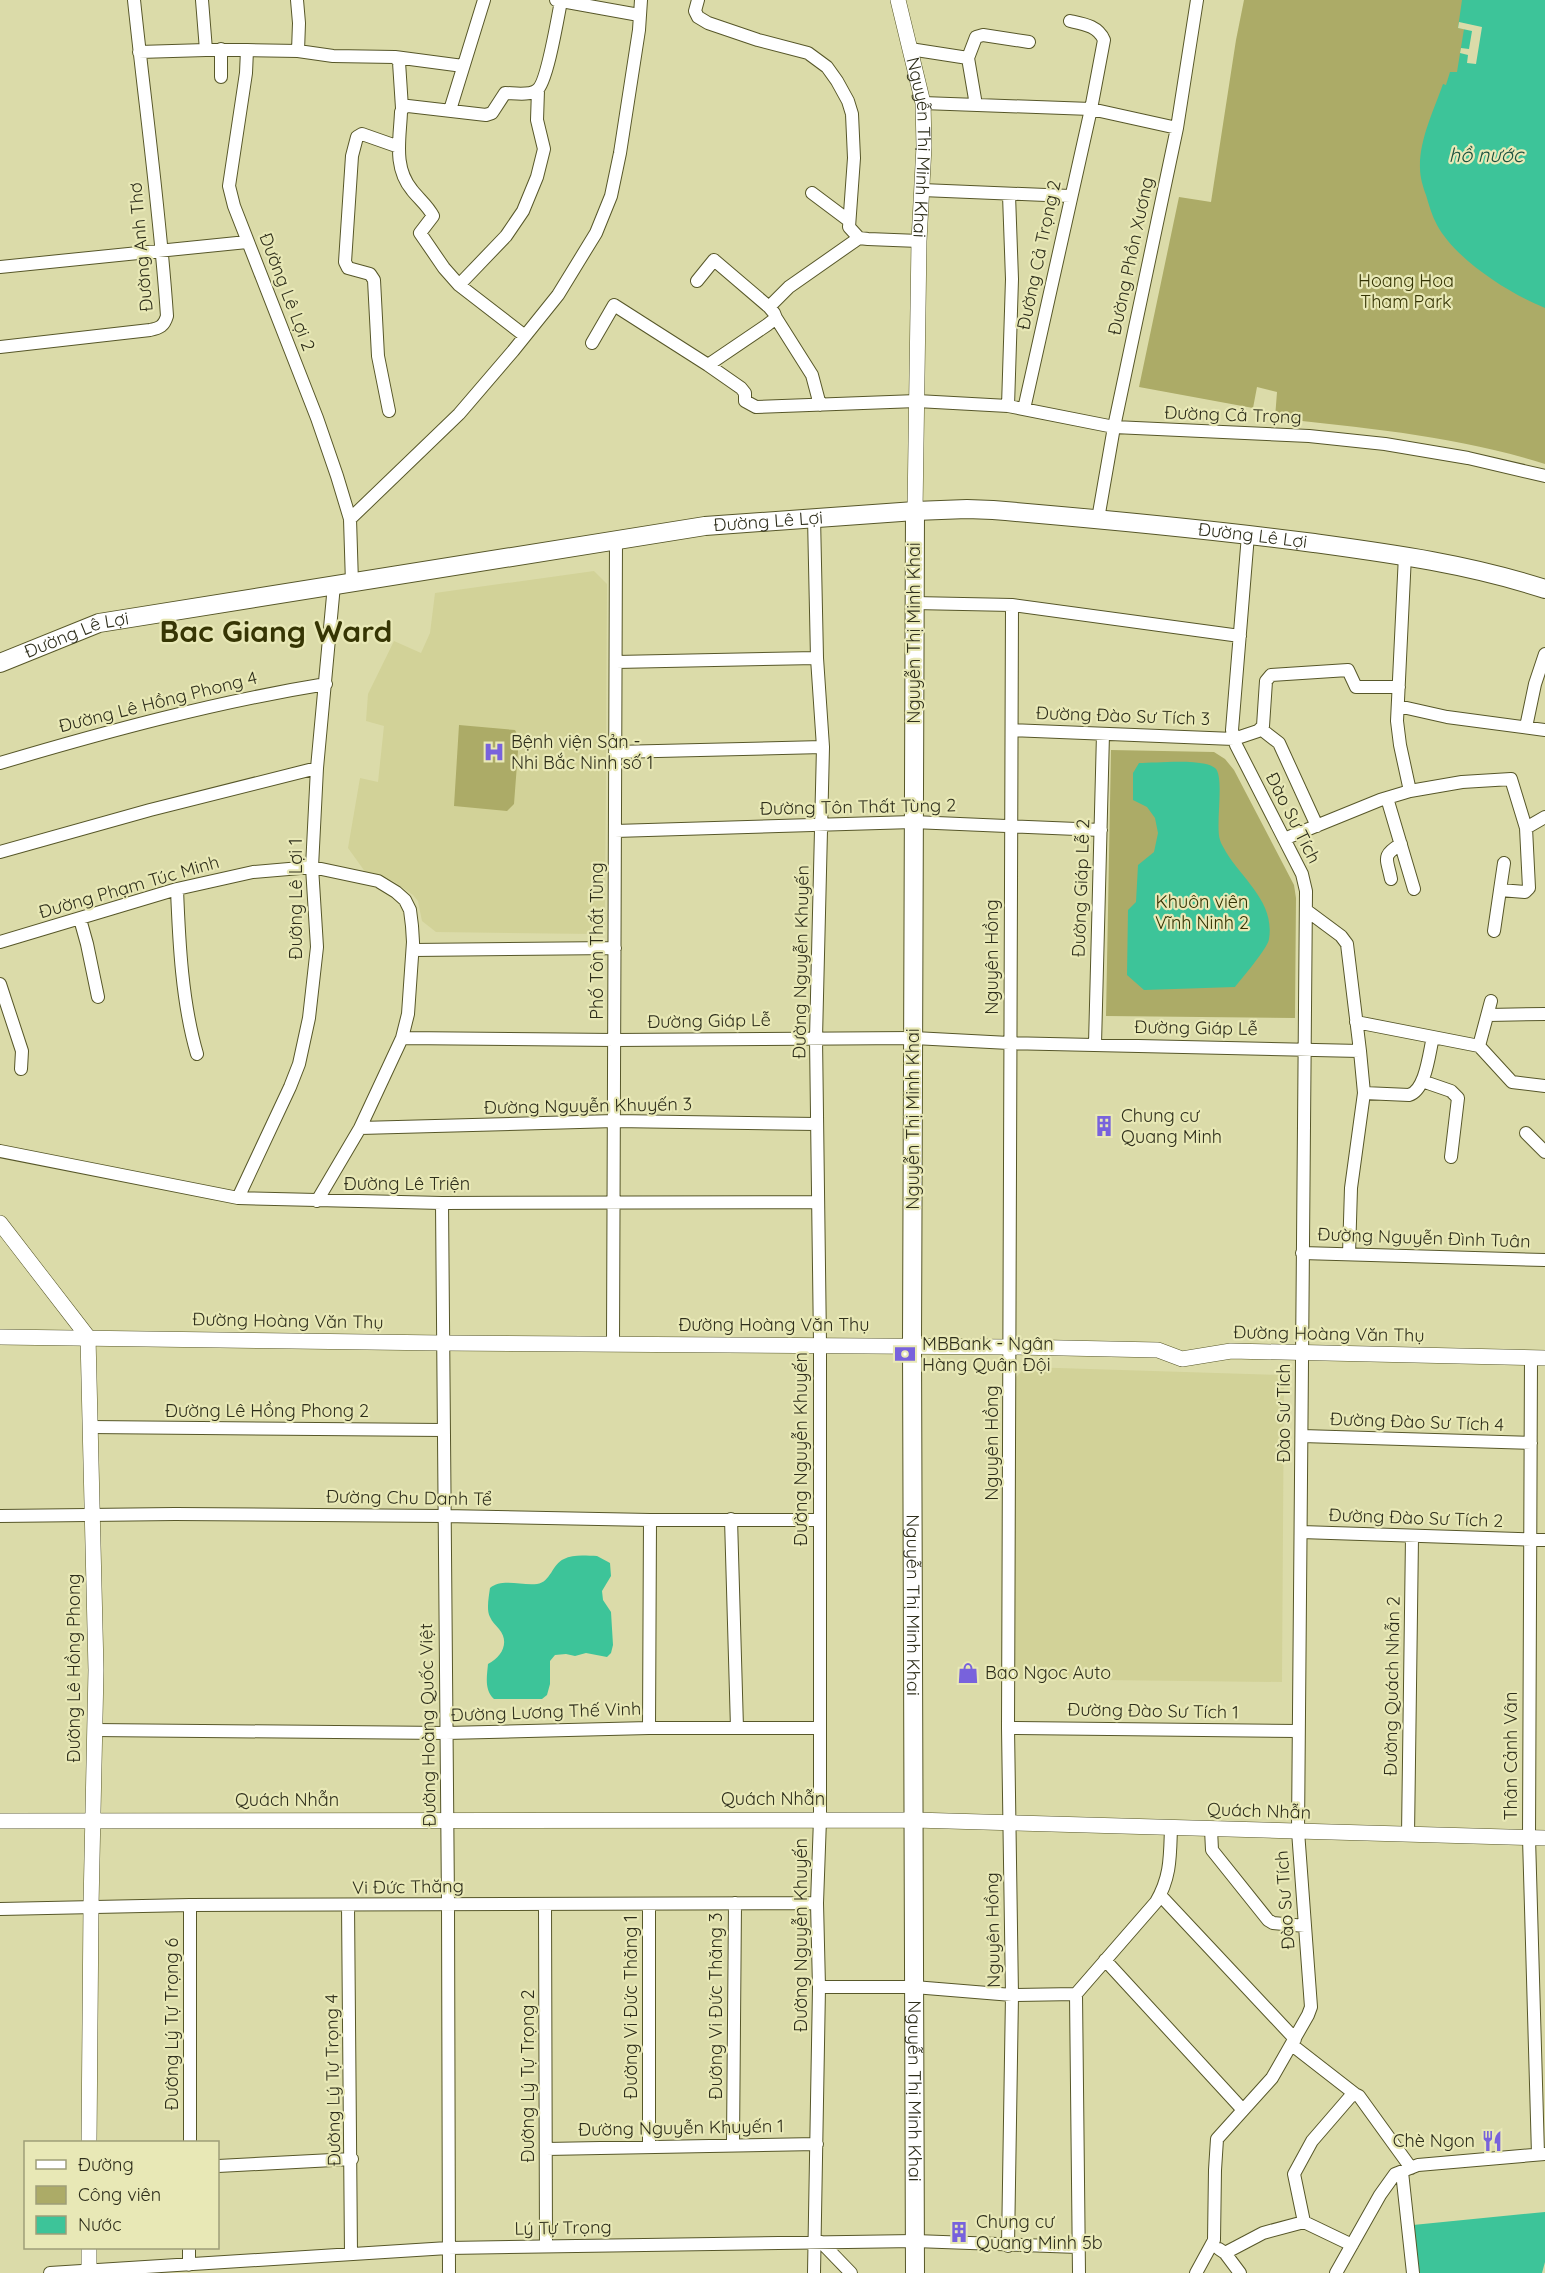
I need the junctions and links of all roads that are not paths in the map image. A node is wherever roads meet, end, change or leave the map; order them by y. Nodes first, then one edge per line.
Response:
1 (134, 0) edge
2 (202, 0) edge
3 (297, 0) edge
4 (484, 0) edge
5 (556, 0) edge
6 (641, 0) edge
7 (698, 0) edge
8 (897, 0) edge
9 (1197, 0) edge
10 (561, 1) edge
11 (576, 1) edge
12 (639, 15) junction
13 (1070, 21) dead end
14 (1029, 42) dead end
15 (221, 49) junction
16 (910, 49) junction
17 (206, 50) junction
18 (247, 50) junction
19 (298, 51) junction
20 (139, 52) junction
21 (395, 57) junction
22 (968, 58) junction
23 (463, 66) junction
24 (221, 77) dead end
25 (538, 90) junction
26 (923, 103) junction
27 (976, 105) junction
28 (402, 108) junction
29 (1091, 109) junction
30 (450, 110) junction
31 (1177, 128) junction
32 (399, 147) junction
33 (922, 190) junction
34 (812, 193) dead end
35 (1009, 195) junction
36 (1070, 196) junction
37 (848, 220) junction
38 (860, 238) junction
39 (919, 241) junction
40 (247, 242) junction
41 (162, 250) junction
42 (0, 267) edge
43 (697, 281) dead end
44 (459, 285) junction
45 (772, 313) junction
46 (525, 336) junction
47 (592, 343) dead end
48 (0, 347) edge
49 (708, 364) junction
50 (917, 401) junction
51 (820, 405) junction
52 (1008, 406) junction
53 (1024, 409) junction
54 (389, 411) dead end
55 (1114, 427) junction
56 (1545, 476) edge
57 (915, 511) junction
58 (814, 517) junction
59 (350, 519) junction
60 (1098, 519) junction
61 (1248, 535) junction
62 (616, 539) junction
63 (1405, 555) junction
64 (343, 584) junction
65 (1545, 589) edge
66 (914, 603) junction
67 (1012, 605) junction
68 (1240, 636) junction
69 (1545, 654) edge
70 (817, 658) junction
71 (616, 662) junction
72 (0, 663) edge
73 (326, 684) junction
74 (1399, 687) junction
75 (1398, 706) junction
76 (1526, 727) junction
77 (1261, 729) junction
78 (1012, 730) junction
79 (1545, 730) edge
80 (1103, 734) junction
81 (1234, 738) junction
82 (823, 747) junction
83 (615, 752) junction
84 (0, 763) edge
85 (317, 768) junction
86 (1410, 791) junction
87 (1387, 798) junction
88 (1545, 817) edge
89 (913, 822) junction
90 (822, 824) junction
91 (1011, 825) junction
92 (1317, 826) junction
93 (1526, 828) junction
94 (1101, 830) junction
95 (615, 831) junction
96 (1284, 839) junction
97 (1401, 844) junction
98 (0, 852) edge
99 (1503, 862) dead end
100 (312, 867) junction
101 (1391, 879) dead end
102 (177, 889) junction
103 (1414, 889) dead end
104 (1500, 891) junction
105 (1306, 910) junction
106 (80, 919) junction
107 (1494, 931) dead end
108 (0, 942) edge
109 (615, 948) junction
110 (413, 950) junction
111 (0, 984) edge
112 (98, 997) dead end
113 (1491, 1001) dead end
114 (1545, 1014) edge
115 (1488, 1015) junction
116 (1356, 1022) junction
117 (1433, 1037) junction
118 (402, 1038) junction
119 (816, 1038) junction
120 (914, 1038) junction
121 (615, 1040) junction
122 (1009, 1043) junction
123 (1095, 1044) junction
124 (1479, 1046) junction
125 (1306, 1048) junction
126 (1360, 1051) junction
127 (197, 1054) dead end
128 (21, 1069) dead end
129 (1422, 1081) junction
130 (1545, 1086) edge
131 (1364, 1093) junction
132 (615, 1121) junction
133 (816, 1124) junction
134 (360, 1128) junction
135 (1526, 1133) dead end
136 (0, 1151) edge
137 (1545, 1152) edge
138 (1451, 1157) dead end
139 (238, 1198) junction
140 (317, 1201) junction
141 (614, 1201) junction
142 (818, 1202) junction
143 (442, 1203) junction
144 (0, 1223) edge
145 (1302, 1253) junction
146 (1349, 1254) junction
147 (1545, 1260) edge
148 (0, 1337) edge
149 (88, 1337) junction
150 (443, 1343) junction
151 (613, 1344) junction
152 (820, 1344) junction
153 (912, 1345) junction
154 (1010, 1347) junction
155 (1302, 1352) junction
156 (1538, 1358) edge
157 (90, 1427) junction
158 (444, 1430) junction
159 (1302, 1436) junction
160 (1531, 1443) junction
161 (92, 1515) junction
162 (0, 1516) edge
163 (444, 1516) junction
164 (731, 1519) junction
165 (650, 1520) junction
166 (818, 1520) junction
167 (1301, 1532) junction
168 (1412, 1537) junction
169 (1530, 1539) junction
170 (1545, 1540) edge
171 (650, 1728) junction
172 (737, 1728) junction
173 (818, 1728) junction
174 (1008, 1728) junction
175 (94, 1731) junction
176 (1298, 1731) junction
177 (446, 1733) junction
178 (447, 1819) junction
179 (820, 1819) junction
180 (92, 1820) junction
181 (914, 1820) junction
182 (0, 1821) edge
183 (1009, 1821) junction
184 (1171, 1827) junction
185 (1211, 1829) junction
186 (1298, 1831) junction
187 (1408, 1835) junction
188 (1529, 1838) junction
189 (1545, 1838) edge
190 (1160, 1895) junction
191 (735, 1903) junction
192 (448, 1904) junction
193 (817, 1904) junction
194 (190, 1905) junction
195 (348, 1905) junction
196 (545, 1905) junction
197 (649, 1905) junction
198 (91, 1906) junction
199 (0, 1909) edge
200 (1305, 1926) junction
201 (1105, 1960) junction
202 (819, 1987) junction
203 (914, 1987) junction
204 (1076, 1994) junction
205 (1012, 1995) junction
206 (1293, 2042) junction
207 (1540, 2055) edge
208 (1355, 2094) junction
209 (1242, 2110) junction
210 (89, 2141) edge
211 (190, 2141) edge
212 (734, 2144) junction
213 (817, 2144) junction
214 (649, 2146) junction
215 (546, 2149) junction
216 (1541, 2154) edge
217 (352, 2160) junction
218 (219, 2166) edge
219 (1406, 2170) junction
220 (1304, 2222) junction
221 (915, 2241) junction
222 (818, 2242) junction
223 (1352, 2245) junction
224 (546, 2246) junction
225 (1008, 2246) junction
226 (1213, 2246) junction
227 (1078, 2247) junction
228 (448, 2248) junction
229 (89, 2249) edge
230 (189, 2249) edge
231 (1225, 2253) junction
232 (351, 2254) junction
233 (189, 2265) junction
234 (89, 2272) edge
235 (50, 2273) edge
236 (449, 2273) edge
237 (814, 2273) edge
238 (851, 2273) edge
239 (906, 2273) edge
240 (915, 2273) edge
241 (925, 2273) edge
242 (1079, 2273) edge
243 (1196, 2273) edge
244 (1240, 2273) edge
245 (1336, 2273) edge
246 (1413, 2273) edge

1 - 20 street, Đường Anh Thơ
2 - 17 street
3 - 19 street
4 - 23 street
5 - 10 street
6 - 12 street
7 - 37 street
8 - 16 street, Nguyễn Thị Minh Khai
9 - 31 street, Đường Phồn Xương
10 - 11 street
10 - 25 street
11 - 12 street
12 - 46 street
13 - 29 street, Đường Cả Trọng 2
14 - 22 street
15 - 17 street
15 - 18 street
15 - 24 street
16 - 22 street
16 - 26 street, Nguyễn Thị Minh Khai
17 - 20 street
18 - 19 street
18 - 40 street, Đường Lê Lợi 2
19 - 21 street
20 - 41 street, Đường Anh Thơ
21 - 23 street
21 - 28 street
22 - 27 street
23 - 30 street
25 - 30 street
25 - 44 street
26 - 27 street
26 - 33 street, Nguyễn Thị Minh Khai
27 - 29 street
28 - 30 street
28 - 32 street
29 - 31 street
29 - 36 street, Đường Cả Trọng 2
31 - 55 street, Đường Phồn Xương
32 - 44 street
32 - 54 street
33 - 35 street
33 - 39 street, Nguyễn Thị Minh Khai
34 - 37 street
35 - 36 street
35 - 52 street
36 - 53 street, Đường Cả Trọng 2
37 - 38 street
38 - 39 street
38 - 45 street
39 - 50 street, Nguyễn Thị Minh Khai
40 - 41 street
40 - 59 street, Đường Lê Lợi 2
41 - 42 street
41 - 48 street, Đường Anh Thơ
43 - 45 street
44 - 46 street
45 - 49 street
45 - 51 street
46 - 59 street
47 - 49 street
49 - 51 street, Đường Cả Trọng
50 - 51 street, Đường Cả Trọng
50 - 52 street, Đường Cả Trọng
50 - 57 street, Nguyễn Thị Minh Khai
52 - 53 street, Đường Cả Trọng
53 - 55 street, Đường Cả Trọng
55 - 56 street, Đường Cả Trọng
55 - 60 street, Đường Phồn Xương
57 - 58 main road, Đường Lê Lợi
57 - 60 main road, Đường Lê Lợi
57 - 66 main road, Nguyễn Thị Minh Khai
58 - 62 main road, Đường Lê Lợi
58 - 70 street, Đường Nguyễn Khuyến
59 - 64 street, Đường Lê Lợi 2
60 - 61 main road, Đường Lê Lợi
61 - 63 main road, Đường Lê Lợi
61 - 68 street, Đào Sư Tích
62 - 64 main road, Đường Lê Lợi
62 - 71 street, Phố Tôn Thất Tùng
63 - 65 main road, Đường Lê Lợi
63 - 74 street
64 - 72 main road, Đường Lê Lợi
64 - 73 street, Đường Lê Lợi 1
66 - 67 street
66 - 89 main road, Nguyễn Thị Minh Khai
67 - 68 street
67 - 78 street, Nguyên Hồng
68 - 81 street, Đào Sư Tích
69 - 76 street
70 - 71 street
70 - 82 street, Đường Nguyễn Khuyến
71 - 83 street, Phố Tôn Thất Tùng
73 - 84 street, Đường Lê Hồng Phong 4
73 - 85 street, Đường Lê Lợi 1
74 - 75 street
74 - 77 street
75 - 76 street
75 - 86 street
76 - 79 street
77 - 81 street
77 - 92 street
78 - 80 street, Đường Đào Sư Tích 3
78 - 91 street, Nguyên Hồng
80 - 81 street, Đường Đào Sư Tích 3
80 - 94 street, Đường Giáp Lễ 2
81 - 96 street, Đào Sư Tích
82 - 83 street
82 - 90 street, Đường Nguyễn Khuyến
83 - 95 street, Phố Tôn Thất Tùng
85 - 98 street
85 - 100 street, Đường Lê Lợi 1
86 - 87 street
86 - 93 street
87 - 92 street
87 - 97 street
88 - 93 street
89 - 90 street, Đường Tôn Thất Tùng 2
89 - 91 street, Đường Tôn Thất Tùng 2
89 - 120 main road, Nguyễn Thị Minh Khai
90 - 95 street, Đường Tôn Thất Tùng 2
90 - 119 street, Đường Nguyễn Khuyến
91 - 94 street, Đường Tôn Thất Tùng 2
91 - 122 street, Nguyên Hồng
92 - 96 street
93 - 104 street
94 - 123 street, Đường Giáp Lễ 2
95 - 109 street, Phố Tôn Thất Tùng
96 - 105 street, Đào Sư Tích
97 - 101 street
97 - 103 street
99 - 104 street
100 - 102 street, Đường Phạm Túc Minh
100 - 110 street, Đường Phạm Túc Minh
100 - 139 street, Đường Lê Lợi 1
102 - 106 street, Đường Phạm Túc Minh
102 - 127 street
104 - 107 street
105 - 116 street
105 - 125 street, Đào Sư Tích
106 - 108 street, Đường Phạm Túc Minh
106 - 112 street
109 - 110 street
109 - 121 street, Phố Tôn Thất Tùng
110 - 118 street, Đường Phạm Túc Minh
111 - 128 street
113 - 115 street
114 - 115 street
115 - 124 street
116 - 117 street
116 - 126 street
117 - 124 street
117 - 129 street
118 - 121 street, Đường Giáp Lễ
118 - 134 street, Đường Phạm Túc Minh
119 - 120 street, Đường Giáp Lễ
119 - 121 street, Đường Giáp Lễ
119 - 133 street, Đường Nguyễn Khuyến
120 - 122 street, Đường Giáp Lễ
120 - 153 main road, Nguyễn Thị Minh Khai
121 - 132 street, Phố Tôn Thất Tùng
122 - 123 street, Đường Giáp Lễ
122 - 154 street, Nguyên Hồng
123 - 125 street, Đường Giáp Lễ
124 - 130 street
125 - 126 street, Đường Giáp Lễ
125 - 145 street, Đào Sư Tích
126 - 131 street
129 - 131 street
129 - 138 street
131 - 146 street
132 - 133 street, Đường Nguyễn Khuyến 3
132 - 134 street, Đường Nguyễn Khuyến 3
132 - 141 street, Phố Tôn Thất Tùng
133 - 142 street, Đường Nguyễn Khuyến
134 - 140 street, Đường Phạm Túc Minh
135 - 137 street
136 - 139 street, Đường Lê Triện
139 - 140 street, Đường Lê Triện
140 - 143 street, Đường Lê Triện
141 - 142 street, Đường Lê Triện
141 - 143 street, Đường Lê Triện
141 - 151 street, Phố Tôn Thất Tùng
142 - 152 street, Đường Nguyễn Khuyến
143 - 150 street, Đường Hoàng Quốc Việt
144 - 149 street
145 - 146 street, Đường Nguyễn Đình Tuân
145 - 155 street, Đào Sư Tích
146 - 147 street, Đường Nguyễn Đình Tuân
148 - 149 street, Đường Hoàng Văn Thụ
149 - 150 street, Đường Hoàng Văn Thụ
149 - 157 street, Đường Lê Hồng Phong
150 - 151 street, Đường Hoàng Văn Thụ
150 - 158 street, Đường Hoàng Quốc Việt
151 - 152 street, Đường Hoàng Văn Thụ
152 - 153 street, Đường Hoàng Văn Thụ
152 - 166 street, Đường Nguyễn Khuyến
153 - 154 street, Đường Hoàng Văn Thụ
153 - 181 main road, Nguyễn Thị Minh Khai
154 - 155 street, Đường Hoàng Văn Thụ
154 - 174 street, Nguyên Hồng
155 - 156 street, Đường Hoàng Văn Thụ
155 - 159 street, Đào Sư Tích
156 - 160 street, Thân Cảnh Vân
157 - 158 street, Đường Lê Hồng Phong 2
157 - 161 street, Đường Lê Hồng Phong
158 - 163 street, Đường Hoàng Quốc Việt
159 - 160 street, Đường Đào Sư Tích 4
159 - 167 street, Đào Sư Tích
160 - 169 street, Thân Cảnh Vân
161 - 162 street, Đường Chu Danh Tể
161 - 163 street, Đường Chu Danh Tể
161 - 175 street, Đường Lê Hồng Phong
163 - 165 street, Đường Chu Danh Tể
163 - 177 street, Đường Hoàng Quốc Việt
164 - 165 street, Đường Chu Danh Tể
164 - 166 street, Đường Chu Danh Tể
164 - 172 street
165 - 171 street
166 - 173 street, Đường Nguyễn Khuyến
167 - 168 street, Đường Đào Sư Tích 2
167 - 176 street, Đào Sư Tích
168 - 169 street, Đường Đào Sư Tích 2
168 - 187 street, Đường Quách Nhẫn 2
169 - 170 street, Đường Đào Sư Tích 2
169 - 188 street, Thân Cảnh Vân
171 - 172 street, Đường Lương Thế Vinh
171 - 177 street, Đường Lương Thế Vinh
172 - 173 street, Đường Lương Thế Vinh
173 - 179 street, Đường Nguyễn Khuyến
174 - 176 street, Đường Đào Sư Tích 1
174 - 183 street, Nguyên Hồng
175 - 177 street, Đường Lương Thế Vinh
175 - 180 street, Đường Lê Hồng Phong
176 - 186 street, Đào Sư Tích
177 - 178 street, Đường Hoàng Quốc Việt
178 - 179 street, Quách Nhẫn
178 - 180 street, Quách Nhẫn
178 - 192 street, Đường Hoàng Quốc Việt
179 - 181 street, Quách Nhẫn
179 - 193 street, Đường Nguyễn Khuyến
180 - 182 street, Quách Nhẫn
180 - 198 street, Đường Lê Hồng Phong
181 - 183 street, Quách Nhẫn
181 - 203 main road, Nguyễn Thị Minh Khai
183 - 184 street, Quách Nhẫn
183 - 205 street, Nguyên Hồng
184 - 185 street, Quách Nhẫn
184 - 190 street
185 - 186 street, Quách Nhẫn
185 - 200 street
186 - 187 street, Quách Nhẫn
186 - 200 street, Đào Sư Tích
187 - 188 street, Quách Nhẫn
188 - 189 street, Quách Nhẫn
188 - 207 street, Thân Cảnh Vân
190 - 201 street
190 - 206 street
191 - 193 street, Vi Đức Thăng
191 - 197 street, Vi Đức Thăng
191 - 212 street, Đường Vi Đức Thăng 3
192 - 195 street, Vi Đức Thăng
192 - 196 street, Vi Đức Thăng
192 - 228 street, Đường Hoàng Quốc Việt
193 - 202 street, Đường Nguyễn Khuyến
194 - 195 street, Vi Đức Thăng
194 - 198 street, Vi Đức Thăng
194 - 211 street, Đường Lý Tự Trọng 6
195 - 217 street, Đường Lý Tự Trọng 4
196 - 197 street, Vi Đức Thăng
196 - 215 street, Đường Lý Tự Trọng 2
197 - 214 street, Đường Vi Đức Thăng 1
198 - 199 street, Vi Đức Thăng
198 - 210 street, Đường Lê Hồng Phong
200 - 206 street, Đào Sư Tích
201 - 204 street
201 - 209 street
202 - 203 street
202 - 213 street, Đường Nguyễn Khuyến
203 - 205 street
203 - 221 main road, Nguyễn Thị Minh Khai
204 - 205 street
204 - 227 street
205 - 225 street, Nguyên Hồng
206 - 208 street
206 - 209 street, Đào Sư Tích
207 - 216 street, Thân Cảnh Vân
208 - 219 street
208 - 220 street
209 - 226 street, Đào Sư Tích
212 - 213 street, Đường Nguyễn Khuyến 1
212 - 214 street, Đường Nguyễn Khuyến 1
213 - 222 street, Đường Nguyễn Khuyến
214 - 215 street, Đường Nguyễn Khuyến 1
215 - 224 street, Đường Lý Tự Trọng 2
216 - 219 street
217 - 218 street
217 - 232 street, Đường Lý Tự Trọng 4
219 - 223 street
219 - 246 street
220 - 223 street
220 - 231 street
221 - 222 street, Lý Tự Trọng
221 - 225 street, Lý Tự Trọng
221 - 239 main road
221 - 240 main road, Nguyễn Thị Minh Khai
221 - 241 main road
222 - 224 street, Lý Tự Trọng
222 - 237 street, Đường Nguyễn Khuyến
222 - 238 street
223 - 245 street
224 - 228 street, Lý Tự Trọng
225 - 227 street, Lý Tự Trọng
226 - 231 street
226 - 243 street
227 - 242 street
228 - 232 street, Lý Tự Trọng
228 - 236 street, Đường Hoàng Quốc Việt
229 - 234 street
230 - 233 street
231 - 244 street
232 - 233 street, Lý Tự Trọng
233 - 234 street, Lý Tự Trọng
234 - 235 street, Lý Tự Trọng

